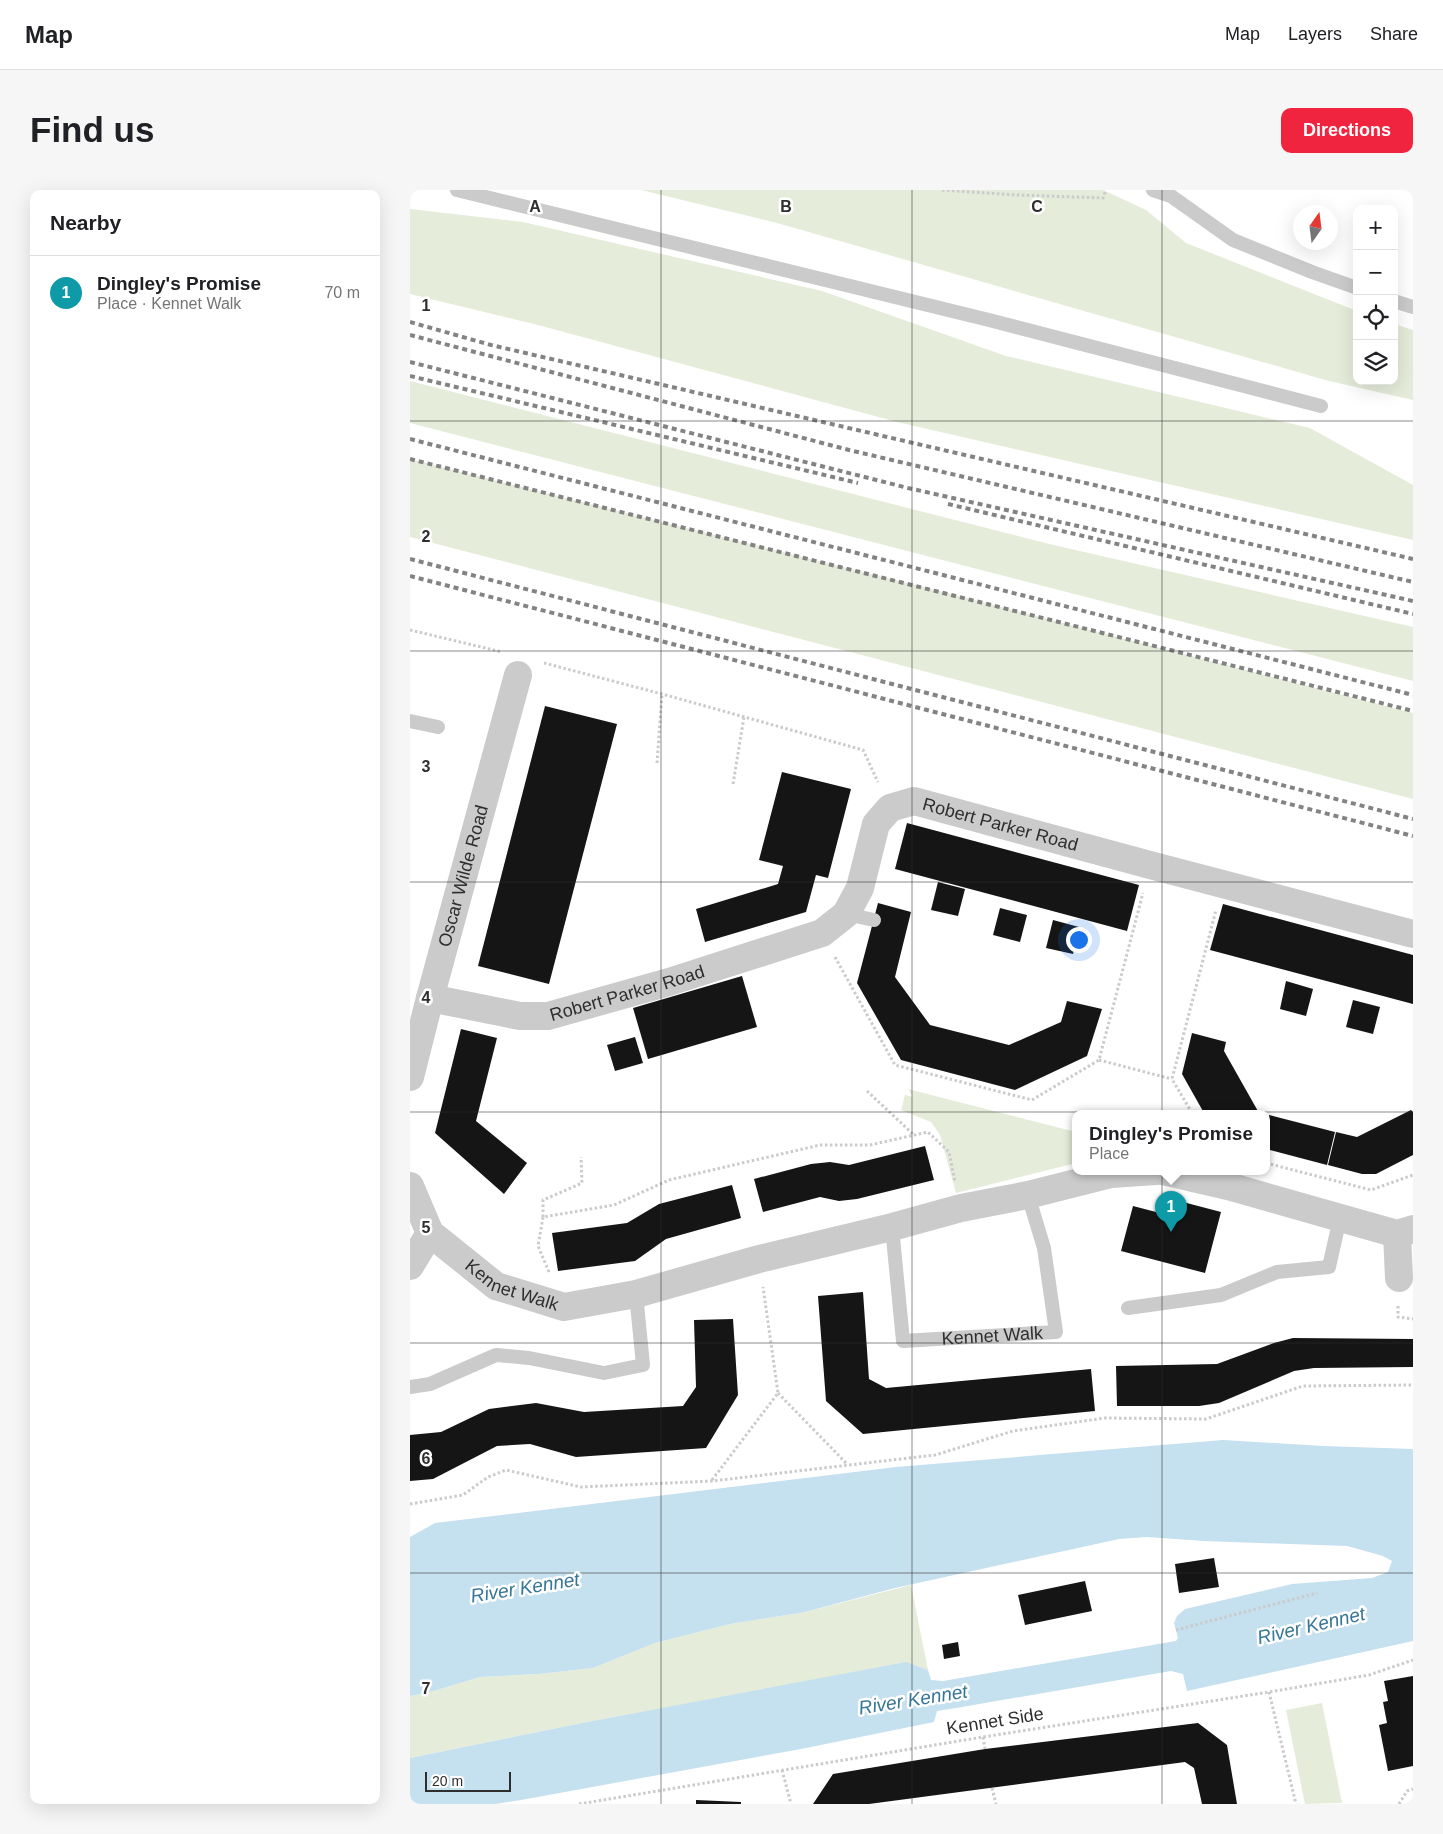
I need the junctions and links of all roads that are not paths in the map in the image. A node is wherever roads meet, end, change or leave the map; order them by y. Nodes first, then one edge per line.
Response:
1 (457, 190) edge
2 (1153, 190) edge
3 (1169, 193) edge
4 (1353, 287) edge
5 (1398, 302) edge
6 (1413, 307) edge
7 (1322, 406) dead end
8 (522, 663) road end
9 (410, 721) edge
10 (438, 728) dead end
11 (846, 914) junction
12 (874, 920) dead end
13 (1413, 934) edge
14 (430, 998) junction
15 (410, 1077) edge
16 (1107, 1175) edge
17 (1180, 1175) edge
18 (410, 1186) edge
19 (1028, 1195) junction
20 (1340, 1218) junction
21 (892, 1227) junction
22 (1405, 1231) edge
23 (430, 1233) junction
24 (410, 1266) edge
25 (1399, 1278) dead end
26 (636, 1294) junction
27 (1128, 1308) dead end
28 (410, 1387) edge

1 - 7 lane
2 - 3 lane
3 - 4 lane
5 - 6 lane
8 - 14 street, Oscar Wilde Road
9 - 10 lane
11 - 12 lane
11 - 13 street, Robert Parker Road
11 - 14 street, Robert Parker Road
14 - 15 street, Oscar Wilde Road
16 - 19 street, Kennet Walk
17 - 20 street
18 - 23 street
19 - 21 street, Kennet Walk
19 - 21 lane, Kennet Walk
20 - 22 street
20 - 27 lane
21 - 26 street, Kennet Walk
22 - 25 street
23 - 24 street
23 - 26 street, Kennet Walk
26 - 28 lane

